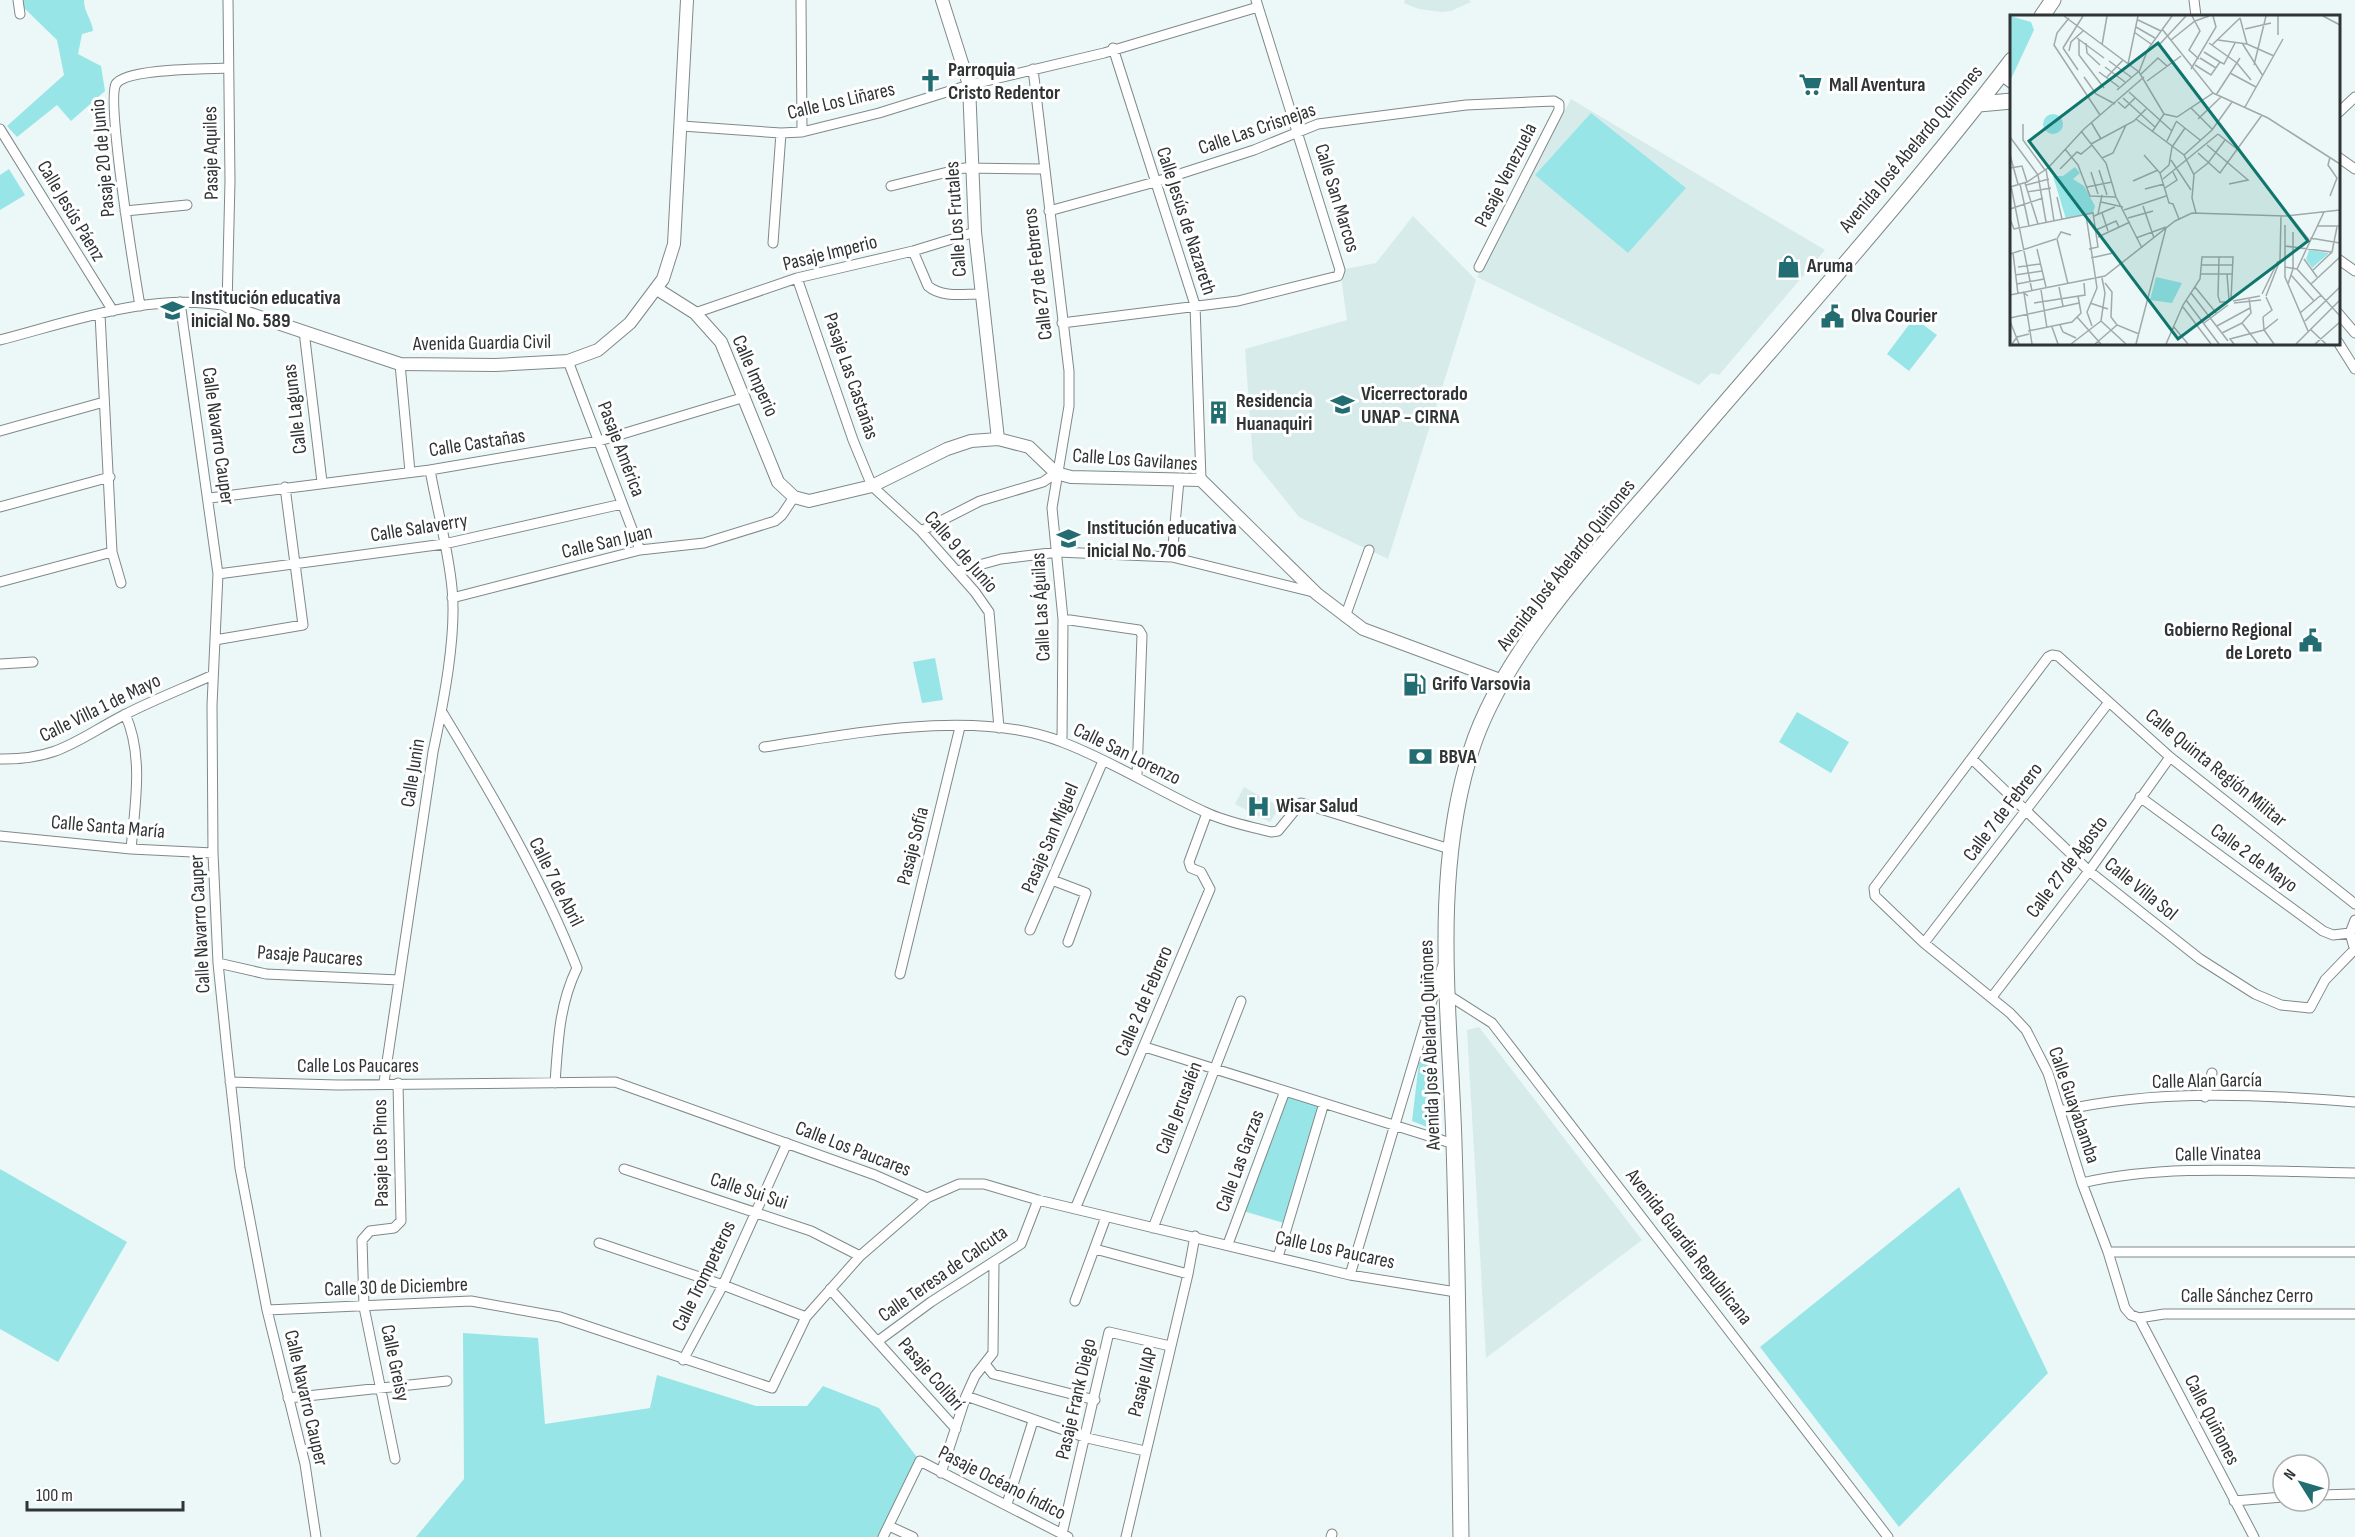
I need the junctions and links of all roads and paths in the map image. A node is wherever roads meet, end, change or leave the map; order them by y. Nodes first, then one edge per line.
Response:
1 (18, 0) edge
2 (228, 0) edge
3 (687, 0) edge
4 (801, 0) edge
5 (942, 0) edge
6 (2053, 0) edge
7 (2194, 0) edge
8 (1257, 4) edge
9 (20, 14) dead end
10 (2044, 15) edge
11 (2196, 15) edge
12 (1113, 48) junction
13 (228, 68) junction
14 (1033, 69) junction
15 (2006, 80) edge
16 (969, 85) junction
17 (2355, 97) edge
18 (1554, 101) joint
19 (2010, 101) edge
20 (1979, 104) junction
21 (2340, 109) edge
22 (682, 126) junction
23 (0, 129) edge
24 (1298, 131) junction
25 (802, 132) junction
26 (781, 133) junction
27 (2340, 158) edge
28 (971, 168) junction
29 (1043, 169) junction
30 (2355, 169) edge
31 (1155, 182) junction
32 (891, 186) dead end
33 (188, 206) dead end
34 (125, 211) junction
35 (1049, 211) junction
36 (975, 232) junction
37 (773, 243) dead end
38 (913, 252) junction
39 (2340, 260) edge
40 (1479, 267) dead end
41 (2355, 271) edge
42 (797, 278) junction
43 (657, 289) junction
44 (980, 294) junction
45 (180, 302) junction
46 (1195, 305) junction
47 (140, 306) junction
48 (227, 306) junction
49 (113, 311) junction
50 (695, 313) junction
51 (100, 314) junction
52 (2340, 315) edge
53 (1062, 323) junction
54 (304, 332) junction
55 (2355, 333) edge
56 (0, 340) edge
57 (2340, 345) edge
58 (568, 361) junction
59 (400, 364) junction
60 (2355, 369) edge
61 (745, 397) junction
62 (104, 402) junction
63 (0, 431) edge
64 (998, 439) junction
65 (599, 441) junction
66 (430, 470) junction
67 (410, 472) junction
68 (1056, 472) junction
69 (110, 477) junction
70 (1179, 480) junction
71 (1201, 480) junction
72 (322, 482) junction
73 (872, 486) junction
74 (285, 487) junction
75 (794, 497) junction
76 (210, 498) junction
77 (622, 504) junction
78 (0, 507) edge
79 (921, 531) junction
80 (444, 544) junction
81 (640, 550) junction
82 (1369, 550) dead end
83 (112, 552) junction
84 (1058, 552) junction
85 (1172, 557) junction
86 (295, 564) junction
87 (957, 571) junction
88 (218, 574) junction
89 (0, 582) edge
90 (121, 583) dead end
91 (1317, 594) junction
92 (452, 598) junction
93 (1345, 617) junction
94 (1063, 619) junction
95 (215, 640) junction
96 (33, 662) dead end
97 (0, 664) edge
98 (213, 675) junction
99 (1503, 681) junction
100 (2109, 702) junction
101 (442, 712) junction
102 (126, 715) junction
103 (960, 727) junction
104 (999, 728) junction
105 (1062, 741) junction
106 (764, 747) dead end
107 (2170, 757) junction
108 (0, 759) edge
109 (1972, 759) junction
110 (1103, 761) junction
111 (1137, 776) junction
112 (2140, 797) junction
113 (2028, 809) junction
114 (1207, 813) junction
115 (0, 836) edge
116 (131, 849) junction
117 (1450, 849) junction
118 (213, 853) junction
119 (2089, 871) junction
120 (1052, 880) junction
121 (2355, 904) edge
122 (2355, 920) edge
123 (1030, 930) dead end
124 (2350, 933) junction
125 (1068, 942) dead end
126 (1924, 943) junction
127 (1447, 950) junction
128 (2355, 950) edge
129 (218, 963) junction
130 (900, 974) dead end
131 (399, 980) junction
132 (1448, 995) junction
133 (1992, 997) junction
134 (1241, 1001) dead end
135 (1145, 1047) junction
136 (1213, 1068) junction
137 (2212, 1073) dead end
138 (384, 1082) junction
139 (231, 1083) junction
140 (398, 1083) junction
141 (555, 1083) junction
142 (1285, 1091) junction
143 (2205, 1097) junction
144 (2355, 1102) edge
145 (1324, 1103) junction
146 (2060, 1112) junction
147 (1395, 1125) junction
148 (787, 1143) junction
149 (1454, 1144) junction
150 (624, 1169) dead end
151 (2355, 1173) edge
152 (2082, 1183) junction
153 (927, 1198) junction
154 (1038, 1200) junction
155 (1075, 1209) junction
156 (755, 1213) junction
157 (1106, 1217) junction
158 (1153, 1228) junction
159 (1195, 1236) junction
160 (362, 1239) joint
161 (599, 1243) dead end
162 (1228, 1244) junction
163 (1095, 1249) junction
164 (2108, 1252) junction
165 (2355, 1252) edge
166 (860, 1256) junction
167 (1278, 1257) junction
168 (994, 1263) junction
169 (1188, 1274) junction
170 (1350, 1275) junction
171 (723, 1285) junction
172 (830, 1289) junction
173 (1456, 1292) junction
174 (1075, 1301) dead end
175 (364, 1307) junction
176 (267, 1310) junction
177 (2355, 1314) edge
178 (806, 1317) junction
179 (2139, 1318) junction
180 (878, 1341) junction
181 (1170, 1346) junction
182 (683, 1360) junction
183 (985, 1364) junction
184 (447, 1381) dead end
185 (382, 1389) junction
186 (966, 1396) junction
187 (288, 1398) junction
188 (1095, 1400) junction
189 (1033, 1421) junction
190 (956, 1429) junction
191 (1087, 1438) junction
192 (1145, 1451) junction
193 (395, 1459) dead end
194 (941, 1473) junction
195 (2355, 1494) edge
196 (2331, 1495) edge
197 (2271, 1498) edge
198 (2234, 1502) junction
199 (1007, 1504) junction
200 (889, 1526) junction
201 (1065, 1536) edge
202 (316, 1537) edge
203 (883, 1537) edge
204 (912, 1537) edge
205 (1126, 1537) edge
206 (1461, 1537) edge
207 (1888, 1537) edge
208 (2254, 1537) edge

1 - 9 street
2 - 13 street, Pasaje Aquiles
3 - 22 street, Avenida Guardia Civil
4 - 25 street
5 - 16 street, Calle Los Frutales
6 - 10 main road
7 - 11 street
8 - 12 street, Calle Los Liñares
8 - 24 street, Calle San Marcos
12 - 14 street, Calle Los Liñares
12 - 31 street, Calle Jesús de Nazareth
13 - 34 street, Pasaje 20 de Junio
13 - 48 street, Pasaje Aquiles
14 - 16 street, Calle Los Liñares
14 - 29 street, Calle 27 de Febreros
15 - 20 main road, Avenida José Abelardo Quiñones
16 - 25 street, Calle Los Liñares
16 - 28 street, Calle Los Frutales
17 - 21 street
18 - 24 street, Calle Las Crisnejas
18 - 40 street, Pasaje Venezuela
19 - 20 main road
20 - 99 main road, Avenida José Abelardo Quiñones
22 - 26 street, Calle Los Liñares
22 - 43 street, Avenida Guardia Civil
23 - 49 street, Calle Jesús Páenz
24 - 31 street, Calle Las Crisnejas
24 - 46 street, Calle San Marcos
25 - 26 street, Calle Los Liñares
26 - 37 street
27 - 30 street
28 - 29 street
28 - 32 street
28 - 36 street, Calle Los Frutales
29 - 35 street, Calle 27 de Febreros
31 - 35 street, Calle Las Crisnejas
31 - 46 street, Calle Jesús de Nazareth
33 - 34 street
34 - 47 street, Pasaje 20 de Junio
35 - 53 street, Calle 27 de Febreros
36 - 38 street, Pasaje Imperio
36 - 44 street, Calle Los Frutales
38 - 42 street, Pasaje Imperio
38 - 44 street
39 - 41 street
42 - 50 street, Pasaje Imperio
42 - 73 street, Pasaje Las Castañas
43 - 50 street, Calle Imperio
43 - 58 street, Avenida Guardia Civil
44 - 64 street, Calle Los Frutales
45 - 47 street, Avenida Guardia Civil
45 - 48 street, Avenida Guardia Civil
45 - 76 street, Calle Navarro Cauper
46 - 53 street
46 - 71 street, Calle Jesús de Nazareth
47 - 49 street, Avenida Guardia Civil
48 - 54 street, Avenida Guardia Civil
49 - 51 street, Avenida Guardia Civil
50 - 61 street, Calle Imperio
51 - 56 street, Avenida Guardia Civil
51 - 62 street
52 - 55 street
53 - 68 street, Calle 27 de Febreros
54 - 59 street, Avenida Guardia Civil
54 - 72 street, Calle Lagunas
57 - 60 street
58 - 59 street, Avenida Guardia Civil
58 - 65 street, Pasaje América
59 - 67 street
61 - 65 street, Calle Castañas
61 - 75 street, Calle Imperio
62 - 63 street
62 - 69 street
64 - 68 street, Calle Los Gavilanes
64 - 73 street, Calle Los Gavilanes
65 - 66 street, Calle Castañas
65 - 77 street, Pasaje América
66 - 67 street, Calle Castañas
66 - 80 street, Calle Junin
67 - 72 street, Calle Castañas
68 - 70 street, Calle Los Gavilanes
68 - 79 street
68 - 84 street, Calle Las Águilas
69 - 78 street
69 - 83 street
70 - 71 street, Calle Los Gavilanes
70 - 85 street
71 - 91 street, Calle Los Gavilanes
72 - 74 street, Calle Castañas
73 - 75 street, Calle Los Gavilanes
73 - 79 street, Calle 9 de Junio
74 - 76 street, Calle Castañas
74 - 86 street
75 - 81 street, Calle San Juan
76 - 88 street, Calle Navarro Cauper
77 - 80 street, Calle Salaverry
77 - 81 street, Pasaje América
79 - 87 street, Calle 9 de Junio
80 - 86 street, Calle Salaverry
80 - 92 street, Calle Junin
81 - 92 street, Calle San Juan
82 - 93 street
83 - 89 street
83 - 90 street
84 - 85 street
84 - 87 street
84 - 94 street, Calle Las Águilas
85 - 91 street
86 - 88 street, Calle Salaverry
86 - 95 street
87 - 104 street, Calle 9 de Junio
88 - 95 street, Calle Navarro Cauper
91 - 93 street, Calle Los Gavilanes
92 - 101 street, Calle Junin
93 - 99 street, Calle Los Gavilanes
94 - 105 street, Calle Las Águilas
94 - 111 street
95 - 98 street, Calle Navarro Cauper
96 - 97 street
98 - 102 street, Calle Villa 1 de Mayo
98 - 118 street, Calle Navarro Cauper
99 - 117 main road, Avenida José Abelardo Quiñones
100 - 107 street, Calle Quinta Región Militar
100 - 109 street, Calle Quinta Región Militar
100 - 113 street, Calle 7 de Febrero
101 - 131 street, Calle Junin
101 - 141 street, Calle 7 de Abril
102 - 108 street, Calle Villa 1 de Mayo
102 - 116 street
103 - 104 street, Calle San Lorenzo
103 - 106 street, Calle San Lorenzo
103 - 130 street, Pasaje Sofía
104 - 105 street, Calle San Lorenzo
105 - 110 street, Calle San Lorenzo
107 - 112 street, Calle 27 de Agosto
107 - 121 street, Calle Quinta Región Militar
109 - 113 street, Calle Villa Sol
109 - 126 street, Calle Guayabamba
110 - 111 street, Calle San Lorenzo
110 - 120 street, Pasaje San Miguel
111 - 114 street, Calle San Lorenzo
112 - 119 street, Calle 27 de Agosto
112 - 124 street, Calle 2 de Mayo
113 - 119 street, Calle Villa Sol
113 - 126 street, Calle 7 de Febrero
114 - 117 street, Calle San Lorenzo
114 - 135 street, Calle 2 de Febrero
115 - 116 street, Calle Santa María
116 - 118 street, Calle Santa María
117 - 127 main road, Avenida José Abelardo Quiñones
118 - 129 street, Calle Navarro Cauper
119 - 128 street, Calle Villa Sol
119 - 133 street, Calle 27 de Agosto
120 - 123 street, Pasaje San Miguel
120 - 125 street
122 - 124 street
124 - 128 street
126 - 133 street, Calle Guayabamba
127 - 132 main road, Avenida José Abelardo Quiñones
127 - 147 street
129 - 131 street, Pasaje Paucares
129 - 139 street, Calle Navarro Cauper
131 - 138 street, Calle Junin
132 - 149 main road, Avenida José Abelardo Quiñones
132 - 207 street, Avenida Guardia Republicana
133 - 146 street, Calle Guayabamba
134 - 136 street, Calle Jerusalén
135 - 136 street
135 - 155 street, Calle 2 de Febrero
136 - 142 street
136 - 158 street, Calle Jerusalén
137 - 143 street
138 - 139 street, Calle Los Paucares
138 - 140 street, Calle Los Paucares
139 - 176 street, Calle Navarro Cauper
140 - 141 street, Calle Los Paucares
140 - 160 street, Pasaje Los Pinos
141 - 148 street, Calle Los Paucares
142 - 145 street
142 - 162 street, Calle Las Garzas
143 - 144 street, Calle Alan García
143 - 146 street, Calle Alan García
145 - 147 street
145 - 167 street
146 - 152 street, Calle Guayabamba
147 - 149 street
147 - 170 street
148 - 153 street, Calle Los Paucares
148 - 156 street, Calle Trompeteros
149 - 173 main road, Avenida José Abelardo Quiñones
150 - 156 street, Calle Sui Sui
151 - 152 street, Calle Vinatea
152 - 164 street, Calle Guayabamba
153 - 154 street, Calle Los Paucares
153 - 166 street
154 - 155 street, Calle Los Paucares
154 - 168 street, Calle Teresa de Calcuta
155 - 157 street, Calle Los Paucares
156 - 166 street, Calle Sui Sui
156 - 171 street, Calle Trompeteros
157 - 158 street, Calle Los Paucares
157 - 163 street
158 - 159 street, Calle Los Paucares
159 - 162 street, Calle Los Paucares
159 - 169 street, Pasaje IIAP
160 - 175 street, Calle Greisy
161 - 171 street
162 - 167 street, Calle Los Paucares
163 - 169 street
163 - 174 street
164 - 165 street
164 - 179 street, Calle Guayabamba
166 - 172 street
167 - 170 street, Calle Los Paucares
168 - 180 street, Calle Teresa de Calcuta
168 - 183 street
169 - 181 street, Pasaje IIAP
170 - 173 street, Calle Los Paucares
171 - 178 street
171 - 182 street, Calle Trompeteros
172 - 178 street
172 - 180 street, Pasaje Colibrí
173 - 206 main road, Avenida José Abelardo Quiñones
175 - 176 street, Calle 30 de Diciembre
175 - 182 street, Calle 30 de Diciembre
175 - 185 street, Calle Greisy
176 - 187 street, Calle Navarro Cauper
177 - 179 street, Calle Sánchez Cerro
178 - 182 street, Calle 30 de Diciembre
179 - 198 street, Calle Quiñones
180 - 190 street, Pasaje Colibrí
181 - 188 street, Pasaje Frank Diego
181 - 192 street, Pasaje IIAP
183 - 186 street
183 - 188 street
184 - 185 street
185 - 187 street
185 - 193 street, Calle Greisy
186 - 189 street
186 - 190 street
187 - 202 street, Calle Navarro Cauper
188 - 191 street, Pasaje Frank Diego
189 - 191 street
189 - 199 street
190 - 194 street
191 - 192 street
191 - 201 street, Pasaje Frank Diego
192 - 205 street, Pasaje IIAP
194 - 199 street, Pasaje Océano Índico
194 - 200 street, Pasaje Océano Índico
195 - 196 street
197 - 198 street
198 - 208 street, Calle Quiñones
199 - 201 street, Pasaje Océano Índico
200 - 203 street
200 - 204 street

